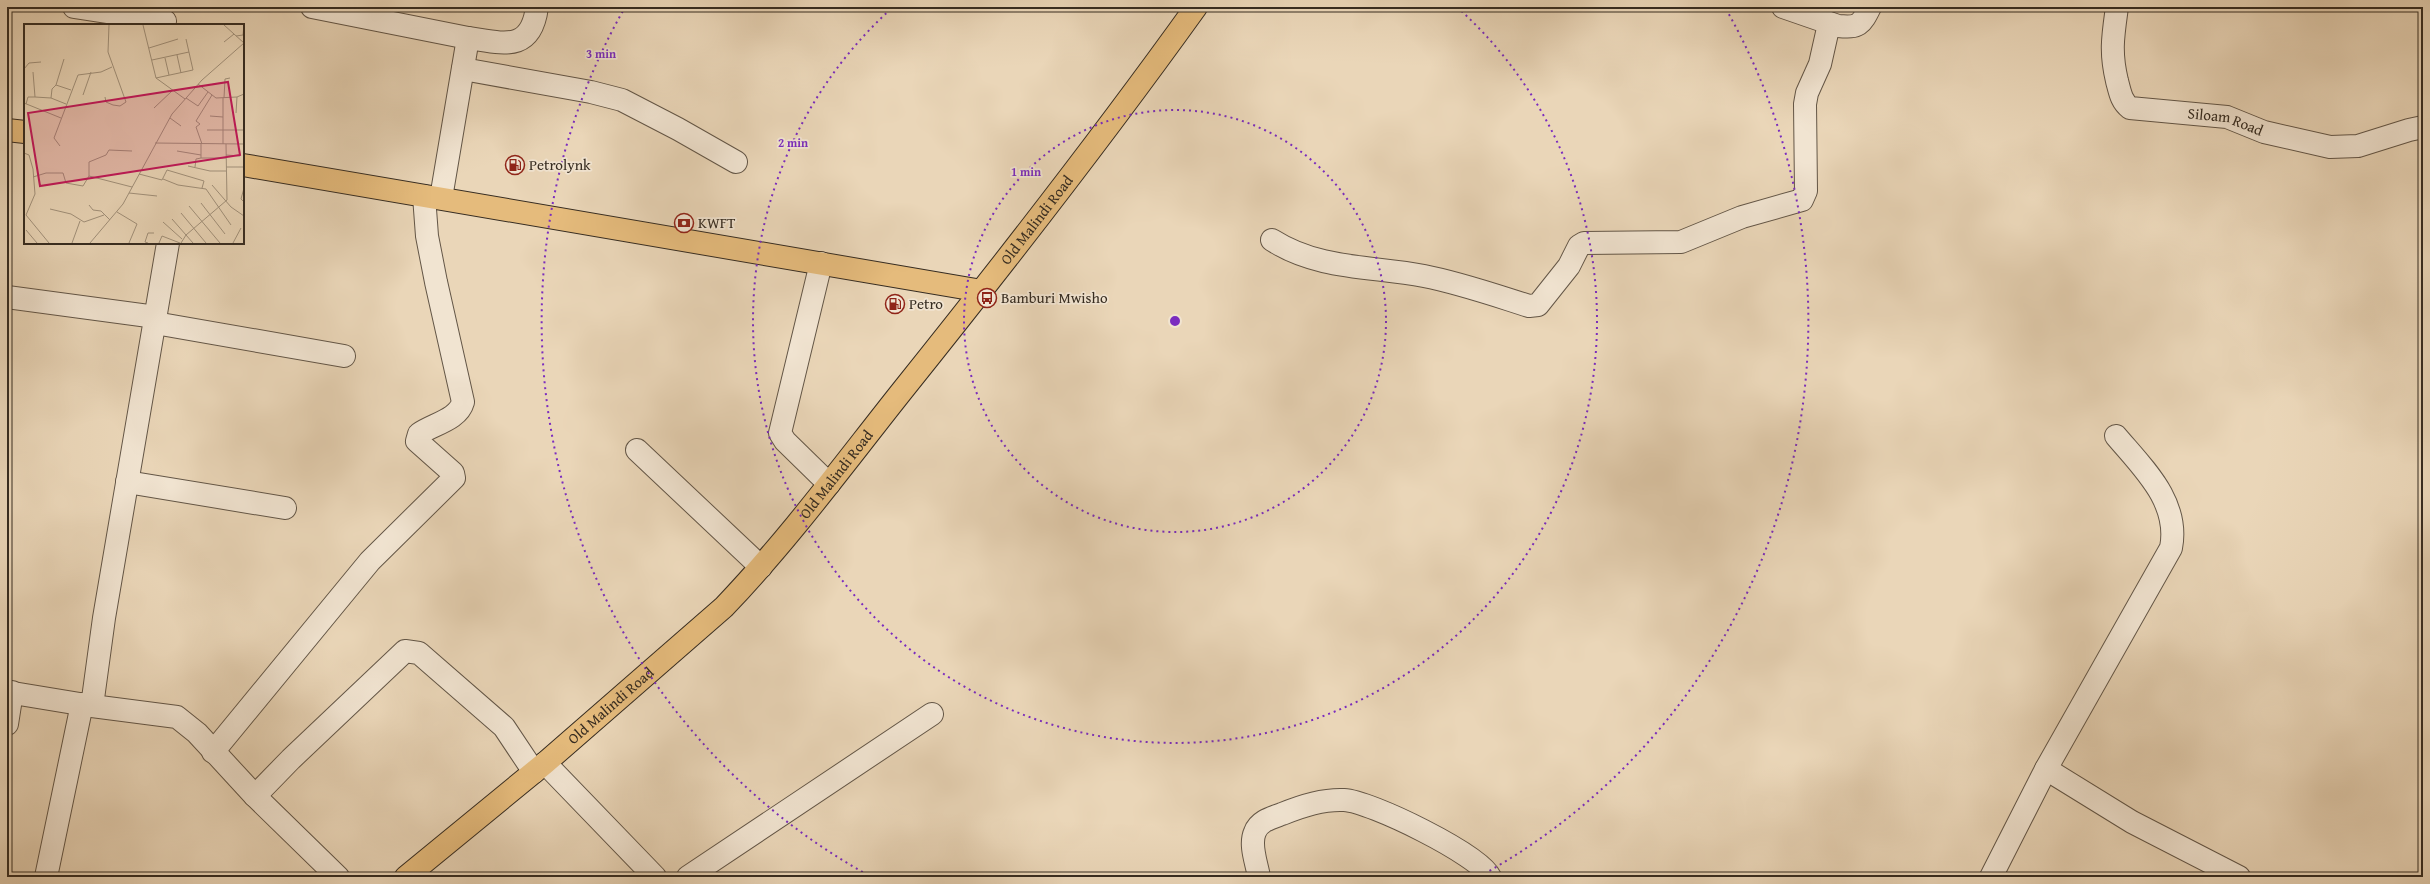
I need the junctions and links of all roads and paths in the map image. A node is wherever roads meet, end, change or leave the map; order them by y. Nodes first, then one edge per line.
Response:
1 (74, 7) edge
2 (312, 7) edge
3 (537, 7) edge
4 (1196, 7) edge
5 (1783, 7) edge
6 (1870, 7) edge
7 (2118, 7) edge
8 (165, 18) edge
9 (1829, 24) junction
10 (468, 38) junction
11 (463, 69) junction
12 (2423, 128) edge
13 (7, 130) edge
14 (24, 132) edge
15 (736, 162) dead end
16 (244, 165) edge
17 (433, 197) junction
18 (1272, 240) dead end
19 (168, 244) edge
20 (821, 263) junction
21 (982, 291) junction
22 (7, 297) edge
23 (155, 320) junction
24 (344, 356) dead end
25 (2116, 436) dead end
26 (637, 450) dead end
27 (127, 482) junction
28 (829, 484) junction
29 (285, 508) dead end
30 (761, 567) junction
31 (10, 692) edge
32 (87, 705) junction
33 (932, 714) dead end
34 (7, 724) edge
35 (213, 752) junction
36 (539, 768) junction
37 (2046, 769) junction
38 (255, 796) junction
39 (46, 877) edge
40 (338, 877) edge
41 (406, 877) edge
42 (655, 877) edge
43 (688, 877) edge
44 (1259, 877) edge
45 (1490, 877) edge
46 (1990, 877) edge
47 (2239, 877) edge

1 - 8 street
2 - 10 street
3 - 10 street
4 - 21 main road, Old Malindi Road
5 - 9 street
6 - 9 street
7 - 12 street, Siloam Road
9 - 18 street
10 - 11 street
11 - 15 street
11 - 17 street
13 - 14 main road
16 - 17 main road
17 - 20 main road
17 - 35 street
19 - 23 street
20 - 21 main road
20 - 28 street
21 - 28 main road, Old Malindi Road
22 - 23 street
23 - 24 street
23 - 27 street
25 - 37 street
26 - 30 street
27 - 29 street
27 - 32 street
28 - 30 main road, Old Malindi Road
30 - 36 main road, Old Malindi Road
31 - 32 street
31 - 34 street
32 - 35 street
32 - 39 street
33 - 43 street
35 - 38 street
36 - 38 street
36 - 41 main road, Old Malindi Road
36 - 42 street
37 - 46 street
37 - 47 street
38 - 40 street
44 - 45 street

